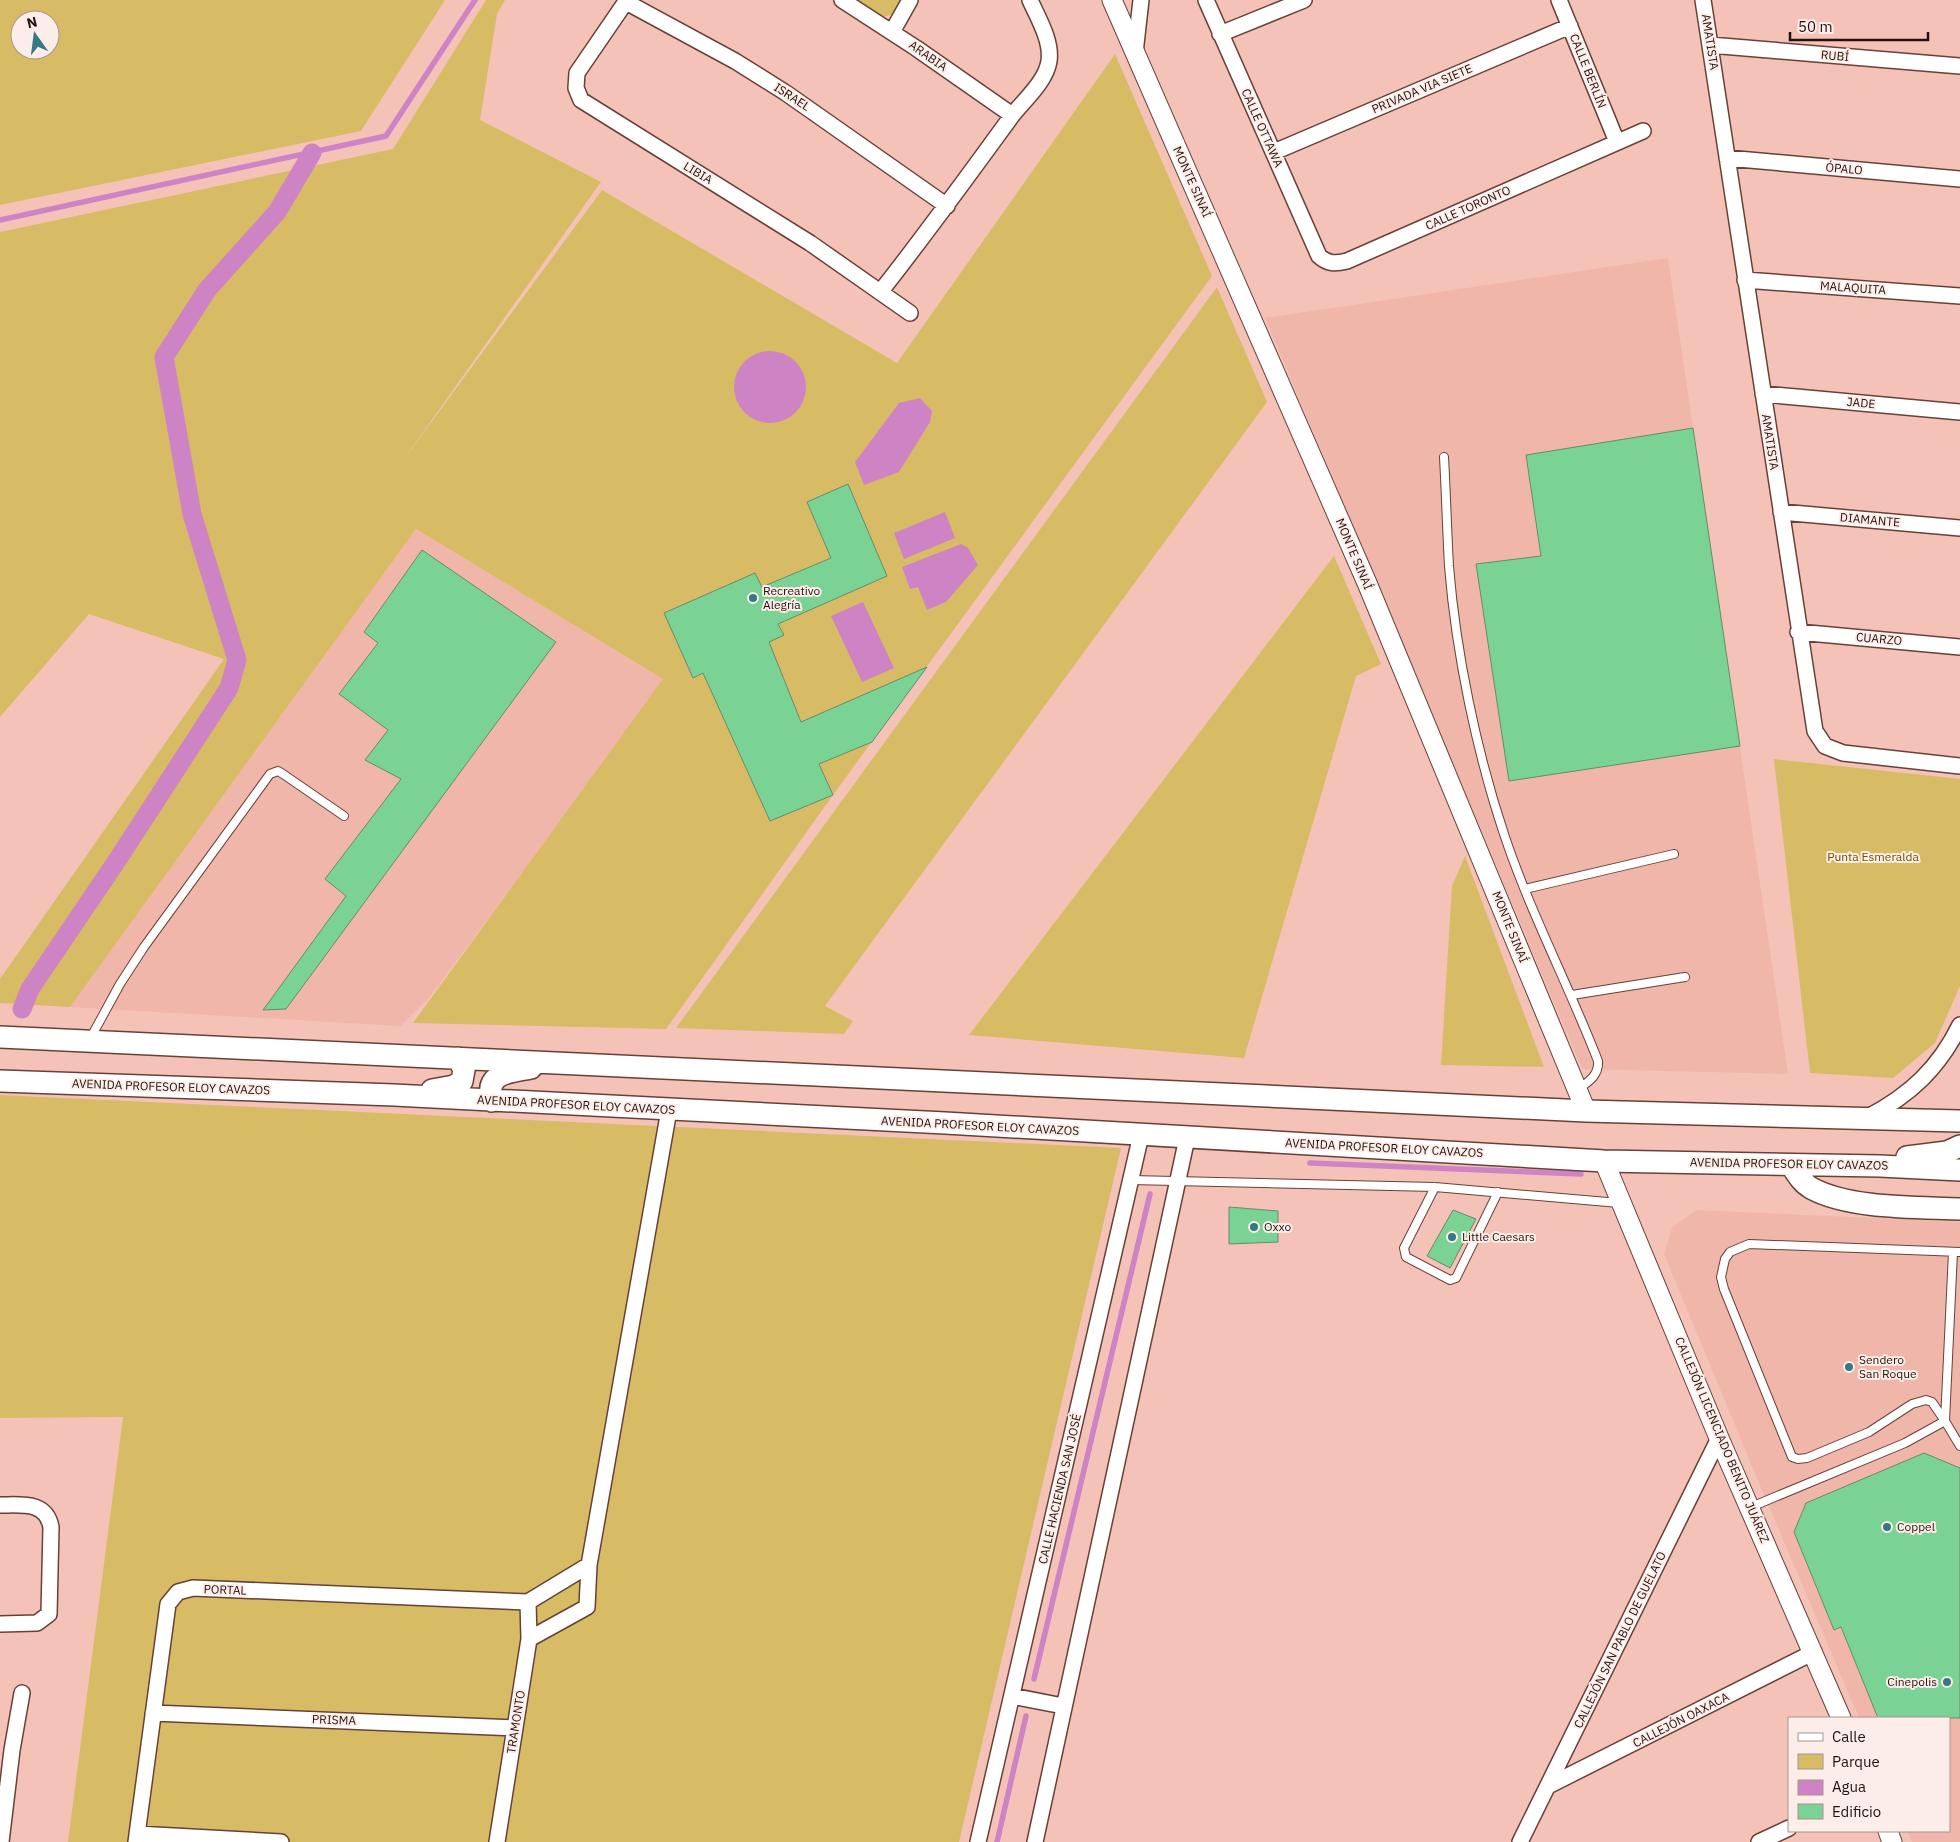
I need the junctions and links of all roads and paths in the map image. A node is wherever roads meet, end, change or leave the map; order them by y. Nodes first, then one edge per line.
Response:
1 (842, 0) edge
2 (910, 0) edge
3 (1030, 0) edge
4 (1112, 0) edge
5 (1141, 0) edge
6 (1206, 0) edge
7 (1304, 0) edge
8 (1559, 0) edge
9 (1703, 0) edge
10 (627, 1) edge
11 (1570, 26) junction
12 (892, 32) junction
13 (1220, 34) junction
14 (1710, 45) junction
15 (1135, 53) junction
16 (1960, 66) edge
17 (1012, 115) junction
18 (1643, 131) dead end
19 (1617, 142) junction
20 (1274, 152) junction
21 (1727, 158) junction
22 (1960, 179) edge
23 (947, 206) junction
24 (1319, 256) joint
25 (1746, 280) junction
26 (881, 291) junction
27 (1960, 296) edge
28 (910, 313) dead end
29 (1763, 394) junction
30 (1960, 412) edge
31 (1444, 456) dead end
32 (1780, 512) junction
33 (1960, 528) edge
34 (1798, 632) junction
35 (1960, 647) edge
36 (1960, 766) edge
37 (344, 816) dead end
38 (1674, 854) dead end
39 (1525, 889) junction
40 (1685, 977) dead end
41 (1572, 995) junction
42 (1960, 1025) edge
43 (0, 1037) edge
44 (89, 1041) junction
45 (458, 1058) junction
46 (556, 1063) junction
47 (0, 1081) edge
48 (1577, 1090) junction
49 (394, 1095) junction
50 (492, 1101) junction
51 (669, 1110) junction
52 (1586, 1112) junction
53 (1867, 1118) junction
54 (1960, 1121) edge
55 (1141, 1135) junction
56 (1187, 1138) junction
57 (1960, 1146) edge
58 (1604, 1161) junction
59 (1791, 1165) junction
60 (1880, 1166) junction
61 (1960, 1170) edge
62 (1131, 1180) junction
63 (1178, 1181) junction
64 (1434, 1187) junction
65 (1498, 1192) junction
66 (1623, 1203) junction
67 (1960, 1209) edge
68 (1957, 1252) edge
69 (1945, 1420) junction
70 (1719, 1438) junction
71 (1960, 1446) edge
72 (0, 1505) edge
73 (1751, 1507) junction
74 (590, 1565) junction
75 (528, 1602) junction
76 (0, 1624) edge
77 (529, 1639) junction
78 (1814, 1652) junction
79 (22, 1693) dead end
80 (1012, 1696) junction
81 (1063, 1706) junction
82 (153, 1713) junction
83 (1842, 1717) edge
84 (515, 1728) junction
85 (6, 1750) edge
86 (1548, 1786) junction
87 (1788, 1828) edge
88 (137, 1838) edge
89 (2, 1842) edge
90 (281, 1842) edge
91 (497, 1842) edge
92 (978, 1842) edge
93 (1035, 1842) edge
94 (1520, 1842) edge
95 (1760, 1842) edge

1 - 12 street, ARABIA
2 - 12 street
3 - 17 street
4 - 15 street, MONTE SINAÍ
5 - 15 street
6 - 13 street, CALLE OTTAWA
7 - 13 street
8 - 11 street, CALLE BERLÍN
9 - 14 street, AMATISTA
10 - 23 street, ISRAEL
10 - 26 street, LIBIA
11 - 19 street, CALLE BERLÍN
11 - 20 street, PRIVADA VIA SIETE
12 - 17 street, ARABIA
13 - 20 street, CALLE OTTAWA
14 - 16 street, RUBÍ
14 - 21 street, AMATISTA
15 - 48 street, MONTE SINAÍ
17 - 23 street
18 - 19 street, CALLE TORONTO
19 - 24 street, CALLE TORONTO
20 - 24 street, CALLE OTTAWA
21 - 22 street, ÓPALO
21 - 25 street, AMATISTA
23 - 26 street
25 - 27 street, MALAQUITA
25 - 29 street, AMATISTA
26 - 28 street, LIBIA
29 - 30 street, JADE
29 - 32 street, AMATISTA
31 - 39 lane
32 - 33 street, DIAMANTE
32 - 34 street, AMATISTA
34 - 35 street, CUARZO
34 - 36 street, AMATISTA
37 - 44 lane
38 - 39 lane
39 - 41 lane
40 - 41 lane
41 - 48 lane
42 - 53 street
43 - 44 main road
44 - 45 main road
45 - 46 main road
45 - 49 main road
46 - 50 main road
46 - 52 main road
47 - 49 main road, AVENIDA PROFESOR ELOY CAVAZOS
48 - 52 street, MONTE SINAÍ
49 - 50 main road, AVENIDA PROFESOR ELOY CAVAZOS
50 - 51 main road, AVENIDA PROFESOR ELOY CAVAZOS
51 - 55 main road, AVENIDA PROFESOR ELOY CAVAZOS
51 - 74 street
52 - 53 main road
53 - 54 main road
55 - 56 main road, AVENIDA PROFESOR ELOY CAVAZOS
55 - 62 street, CALLE HACIENDA SAN JOSÉ
56 - 58 main road, AVENIDA PROFESOR ELOY CAVAZOS
56 - 63 street
57 - 60 main road
58 - 59 main road, AVENIDA PROFESOR ELOY CAVAZOS
58 - 66 street, CALLEJÓN LICENCIADO BENITO JUÁREZ
59 - 60 main road, AVENIDA PROFESOR ELOY CAVAZOS
59 - 67 main road
60 - 61 main road, AVENIDA PROFESOR ELOY CAVAZOS
62 - 63 lane
62 - 80 street, CALLE HACIENDA SAN JOSÉ
63 - 64 lane
63 - 81 street
64 - 65 lane
64 - 65 lane
65 - 66 lane
66 - 70 street, CALLEJÓN LICENCIADO BENITO JUÁREZ
68 - 69 lane
68 - 69 lane
69 - 71 lane
69 - 73 lane
70 - 73 street, CALLEJÓN LICENCIADO BENITO JUÁREZ
70 - 86 street, CALLEJÓN SAN PABLO DE GUELATO
72 - 76 street
73 - 78 street, CALLEJÓN LICENCIADO BENITO JUÁREZ
74 - 75 street
74 - 77 street
75 - 77 street, TRAMONTO
75 - 82 street, PORTAL
77 - 84 street, TRAMONTO
78 - 83 street, CALLEJÓN LICENCIADO BENITO JUÁREZ
78 - 86 street, CALLEJÓN OAXACA
79 - 85 street
80 - 81 street
80 - 92 street, CALLE HACIENDA SAN JOSÉ
81 - 93 street
82 - 84 street, PRISMA
82 - 88 street, PORTAL
84 - 91 street, TRAMONTO
85 - 89 street
86 - 94 street, CALLEJÓN SAN PABLO DE GUELATO
87 - 95 street
88 - 90 street

